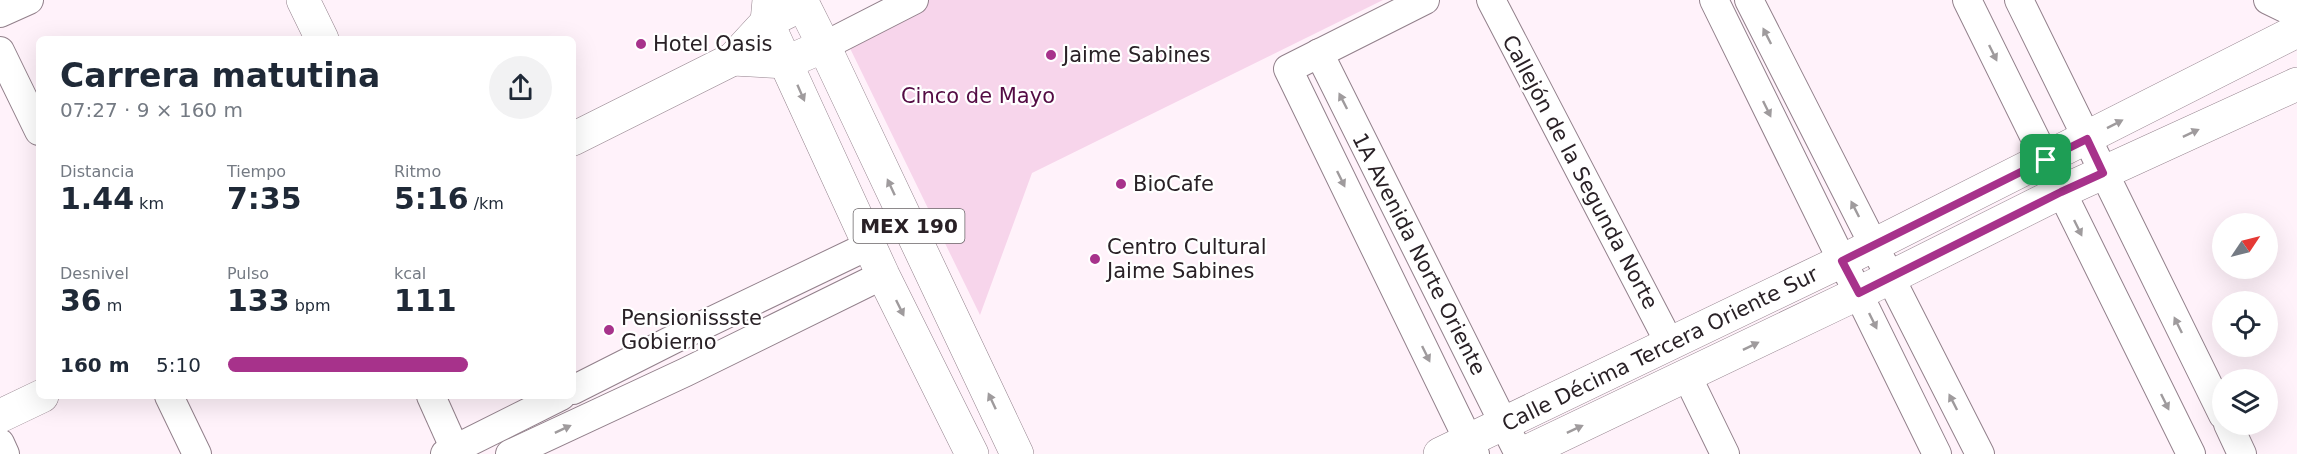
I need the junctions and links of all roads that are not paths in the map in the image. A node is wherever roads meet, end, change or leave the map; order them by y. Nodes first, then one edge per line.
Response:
1 (28, 0) edge
2 (303, 0) edge
3 (914, 0) edge
4 (1425, 0) edge
5 (1491, 0) edge
6 (1714, 0) edge
7 (1749, 0) edge
8 (1967, 0) edge
9 (2019, 0) edge
10 (2268, 0) edge
11 (804, 1) edge
12 (768, 11) edge
13 (0, 13) edge
14 (2297, 14) edge
15 (2297, 31) edge
16 (321, 36) edge
17 (824, 46) junction
18 (0, 51) edge
19 (1319, 54) junction
20 (733, 59) junction
21 (787, 62) junction
22 (2297, 84) edge
23 (36, 124) edge
24 (576, 138) edge
25 (2087, 139) junction
26 (2046, 160) junction
27 (2103, 173) junction
28 (2061, 192) junction
29 (870, 246) junction
30 (1874, 246) junction
31 (1842, 261) junction
32 (883, 275) junction
33 (1891, 277) junction
34 (1859, 293) junction
35 (750, 304) junction
36 (763, 332) junction
37 (672, 340) junction
38 (1670, 344) junction
39 (686, 372) junction
40 (1687, 376) junction
41 (576, 388) edge
42 (2212, 393) edge
43 (36, 399) edge
44 (170, 399) edge
45 (432, 399) edge
46 (556, 399) edge
47 (0, 416) edge
48 (1506, 424) junction
49 (2233, 435) edge
50 (0, 443) edge
51 (487, 445) edge
52 (1461, 450) edge
53 (453, 452) edge
54 (5, 454) edge
55 (197, 454) edge
56 (510, 454) edge
57 (972, 454) edge
58 (1017, 454) edge
59 (1520, 454) edge
60 (1725, 454) edge
61 (1938, 454) edge
62 (1980, 454) edge
63 (2191, 454) edge
64 (2242, 454) edge

1 - 13 street
2 - 16 street
3 - 17 street
4 - 19 street
5 - 38 street, Callejón de la Segunda Norte
6 -> 31 street
30 -> 7 street
8 -> 26 street
9 - 25 street
10 - 14 street
11 - 12 street
11 - 17 street, MEX 190
12 - 20 street
12 - 21 street, MEX 190
25 -> 15 street, Calle Décima Tercera Oriente Sur
17 - 21 street
58 -> 17 street, MEX 190
18 - 23 street
48 -> 19 street, 1A Avenida Norte Oriente
19 -> 52 street, 1A Avenida Norte Oriente
20 - 21 street
20 - 24 street
21 -> 29 street, MEX 190
27 -> 22 street, Calle Décima Tercera Oriente Sur
25 - 26 street, Calle Décima Tercera Oriente Sur
25 - 27 street
26 - 28 street
26 - 30 street, Calle Décima Tercera Oriente Sur
27 - 28 street, Calle Décima Tercera Oriente Sur
42 -> 27 street
28 - 33 street, Calle Décima Tercera Oriente Sur
28 -> 63 street
29 - 32 street, MEX 190
29 - 35 street
30 - 31 street, Calle Décima Tercera Oriente Sur
30 - 33 street
31 - 34 street
31 - 38 street, Calle Décima Tercera Oriente Sur
32 - 36 street
32 -> 57 street, MEX 190
33 - 34 street, Calle Décima Tercera Oriente Sur
62 -> 33 street
40 -> 34 street, Calle Décima Tercera Oriente Sur
34 -> 61 street
35 - 36 street
35 - 37 street
36 - 39 street
37 - 39 street
37 - 41 street
38 - 48 street, Calle Décima Tercera Oriente Sur
56 -> 39 street
59 -> 40 street, Calle Décima Tercera Oriente Sur
40 - 60 street
43 - 47 street
44 - 55 street
45 - 53 street
46 - 51 street
48 - 52 street, Calle Décima Tercera Oriente Sur
48 - 59 street, 1A Avenida Norte Oriente
49 - 64 street
50 - 54 street
51 - 53 street

